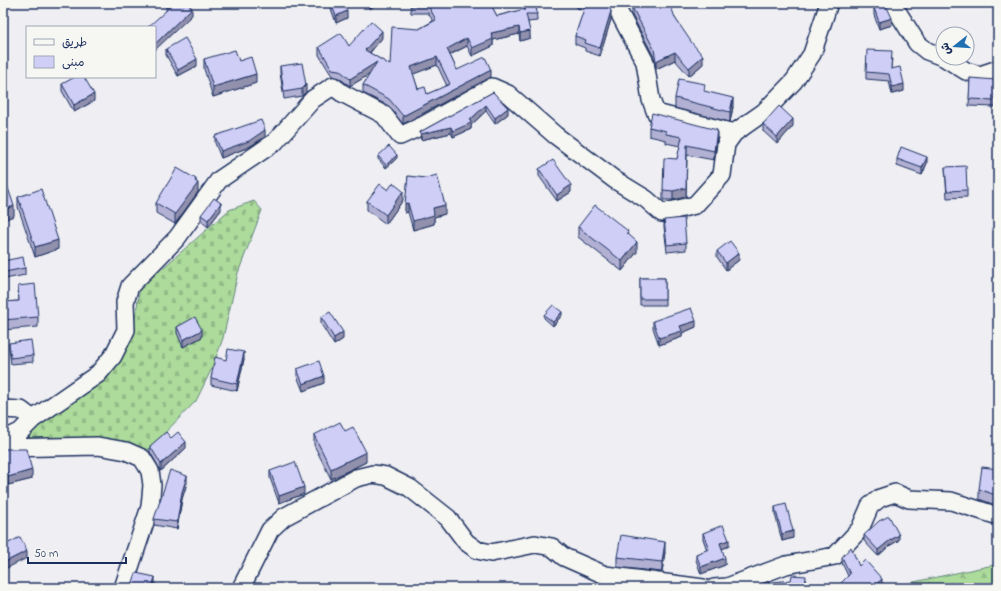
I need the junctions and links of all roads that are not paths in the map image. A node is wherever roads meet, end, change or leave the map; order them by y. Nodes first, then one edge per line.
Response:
1 (614, 3) edge
2 (829, 3) edge
3 (892, 3) edge
4 (935, 54) edge
5 (958, 66) edge
6 (998, 68) edge
7 (734, 133) junction
8 (3, 409) edge
9 (33, 419) junction
10 (3, 440) edge
11 (3, 448) edge
12 (998, 516) edge
13 (123, 588) edge
14 (241, 588) edge
15 (703, 588) edge
16 (714, 588) edge

1 - 7 street
2 - 7 street
3 - 4 street
5 - 6 street
7 - 9 street
8 - 9 street
9 - 10 street
11 - 13 street
12 - 16 street
14 - 15 street

